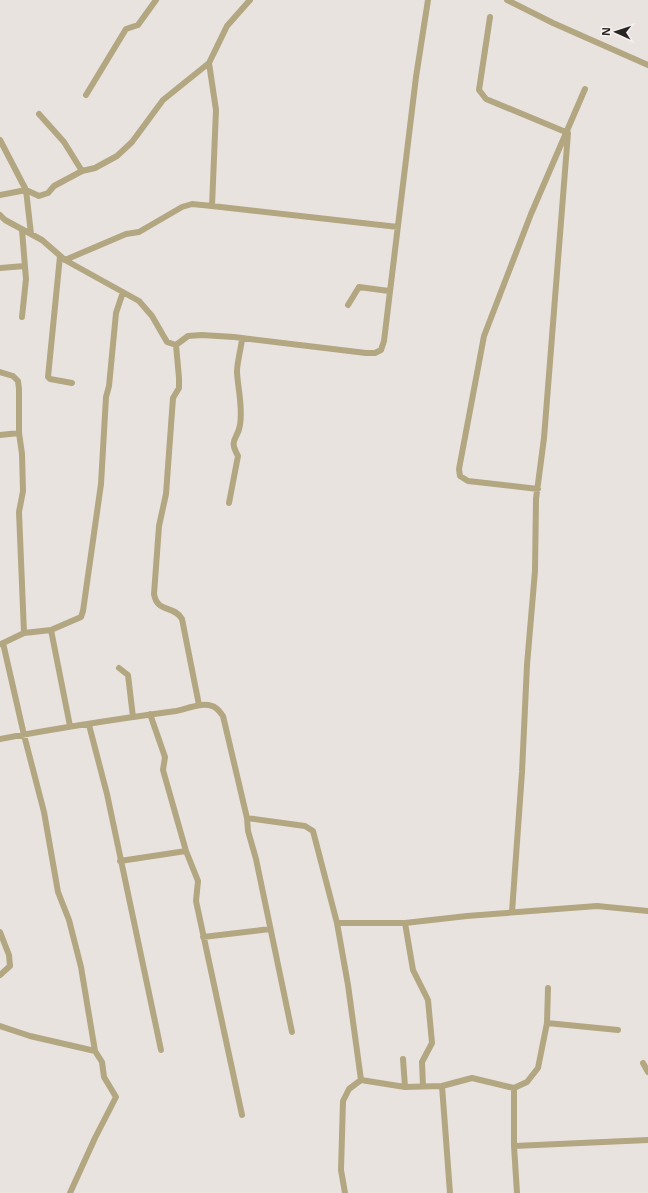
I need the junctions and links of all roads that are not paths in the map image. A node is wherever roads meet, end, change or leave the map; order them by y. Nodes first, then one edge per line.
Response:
1 (156, 0) edge
2 (250, 0) edge
3 (428, 0) edge
4 (507, 0) edge
5 (490, 16) dead end
6 (209, 62) junction
7 (648, 65) edge
8 (585, 89) dead end
9 (86, 95) dead end
10 (39, 114) dead end
11 (568, 133) junction
12 (0, 140) edge
13 (82, 170) junction
14 (26, 190) junction
15 (0, 195) edge
16 (212, 206) junction
17 (0, 215) edge
18 (398, 226) junction
19 (22, 230) junction
20 (31, 234) junction
21 (63, 258) junction
22 (25, 266) junction
23 (0, 268) edge
24 (389, 291) junction
25 (123, 292) junction
26 (348, 305) dead end
27 (22, 317) dead end
28 (242, 339) junction
29 (176, 345) junction
30 (0, 372) edge
31 (72, 383) dead end
32 (19, 433) junction
33 (0, 435) edge
34 (538, 489) junction
35 (229, 503) dead end
36 (52, 630) junction
37 (24, 633) junction
38 (2, 644) edge
39 (119, 668) dead end
40 (199, 705) junction
41 (150, 714) junction
42 (133, 717) junction
43 (89, 725) junction
44 (70, 726) junction
45 (24, 735) junction
46 (0, 739) edge
47 (247, 818) junction
48 (186, 850) junction
49 (120, 861) junction
50 (648, 911) edge
51 (512, 912) junction
52 (337, 923) junction
53 (405, 923) junction
54 (270, 929) junction
55 (0, 932) edge
56 (203, 937) junction
57 (0, 975) edge
58 (548, 988) dead end
59 (547, 1023) junction
60 (0, 1026) edge
61 (618, 1030) dead end
62 (292, 1032) dead end
63 (161, 1050) dead end
64 (95, 1051) junction
65 (403, 1059) dead end
66 (643, 1063) dead end
67 (648, 1072) edge
68 (361, 1080) junction
69 (422, 1086) junction
70 (442, 1086) junction
71 (405, 1087) junction
72 (514, 1088) junction
73 (242, 1115) dead end
74 (648, 1140) edge
75 (514, 1146) junction
76 (70, 1193) edge
77 (345, 1193) edge
78 (450, 1193) edge
79 (517, 1193) edge

1 - 9 street
2 - 6 street
3 - 18 street
4 - 7 street
5 - 11 street
6 - 13 street
6 - 16 street
8 - 11 street
10 - 13 street
11 - 34 street
11 - 34 street
12 - 14 street
13 - 14 street
14 - 15 street
14 - 20 street
16 - 18 street
16 - 21 street
17 - 19 street
18 - 24 street
19 - 20 street
19 - 22 street
20 - 21 street
21 - 25 street
21 - 31 street
22 - 23 street
22 - 27 street
24 - 26 street
24 - 28 street
25 - 29 street
25 - 36 street
28 - 29 street
28 - 35 street
29 - 40 street
30 - 32 street
32 - 33 street
32 - 37 street
34 - 51 street
36 - 37 street
36 - 44 street
37 - 38 street
38 - 45 street
39 - 42 street
40 - 41 street
40 - 47 street
41 - 42 street
41 - 48 street
42 - 43 street
43 - 44 street
43 - 49 street
44 - 45 street
45 - 46 street
45 - 64 street
47 - 52 street
47 - 54 street
48 - 49 street
48 - 56 street
49 - 63 street
50 - 51 street
51 - 53 street
52 - 53 street
52 - 68 street
53 - 69 street
54 - 56 street
54 - 62 street
55 - 57 street
56 - 73 street
58 - 59 street
59 - 61 street
59 - 72 street
60 - 64 street
64 - 76 street
65 - 71 street
66 - 67 street
68 - 71 street
68 - 77 street
69 - 70 street
69 - 71 street
70 - 72 street
70 - 78 street
72 - 75 street
74 - 75 street
75 - 79 street

